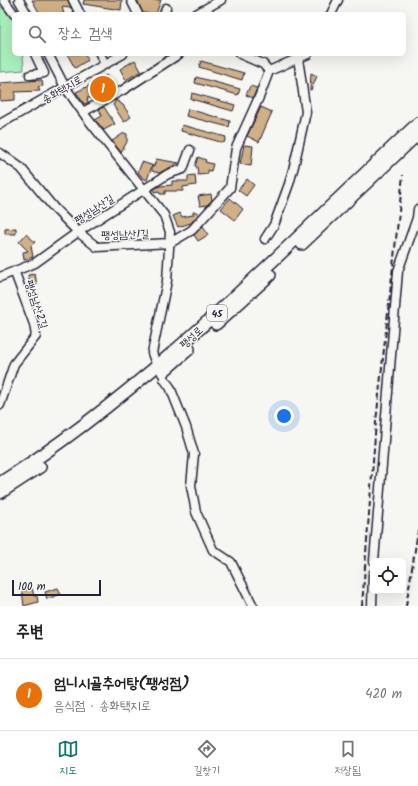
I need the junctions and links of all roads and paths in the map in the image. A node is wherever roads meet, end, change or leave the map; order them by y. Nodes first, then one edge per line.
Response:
1 (4, 0) edge
2 (19, 0) edge
3 (73, 0) edge
4 (131, 0) edge
5 (221, 0) edge
6 (338, 0) edge
7 (209, 11) edge
8 (13, 12) edge
9 (26, 12) edge
10 (79, 12) edge
11 (137, 12) edge
12 (332, 12) edge
13 (36, 56) edge
14 (49, 56) edge
15 (101, 56) edge
16 (119, 56) edge
17 (176, 56) edge
18 (245, 56) edge
19 (303, 56) edge
20 (298, 58) junction
21 (105, 64) junction
22 (269, 71) junction
23 (30, 75) dead end
24 (65, 87) junction
25 (83, 112) junction
26 (0, 124) edge
27 (416, 127) edge
28 (190, 150) dead end
29 (0, 153) edge
30 (145, 189) junction
31 (418, 209) edge
32 (78, 232) junction
33 (265, 239) dead end
34 (170, 243) junction
35 (15, 272) junction
36 (0, 277) edge
37 (155, 361) dead end
38 (164, 379) dead end
39 (0, 405) edge
40 (0, 483) edge
41 (0, 493) edge
42 (374, 558) edge
43 (372, 594) edge
44 (253, 606) edge
45 (372, 606) edge

1 - 8 street
2 - 9 street
3 - 10 street
4 - 11 street
5 - 7 street
6 - 12 street
13 - 23 street
14 - 24 street
15 - 21 street
16 - 21 street, 송화택지로
17 - 25 street
18 - 22 street
19 - 20 street
20 - 22 street
20 - 33 street
21 - 24 street, 송화택지로
22 - 34 street
24 - 25 street
24 - 26 street, 송화택지로
25 - 30 street
27 - 40 main road, 팽성로 / 45
27 - 41 main road, 팽성로 / 45
28 - 30 street, 팽성남산길
29 - 32 street, 팽성남산1길
30 - 32 street, 팽성남산길
30 - 34 street
31 - 42 street
32 - 34 street, 팽성남산1길
32 - 35 street, 팽성남산길
34 - 37 street
35 - 36 street, 팽성남산길
35 - 39 street, 팽성남산2길
38 - 44 street
43 - 45 street

